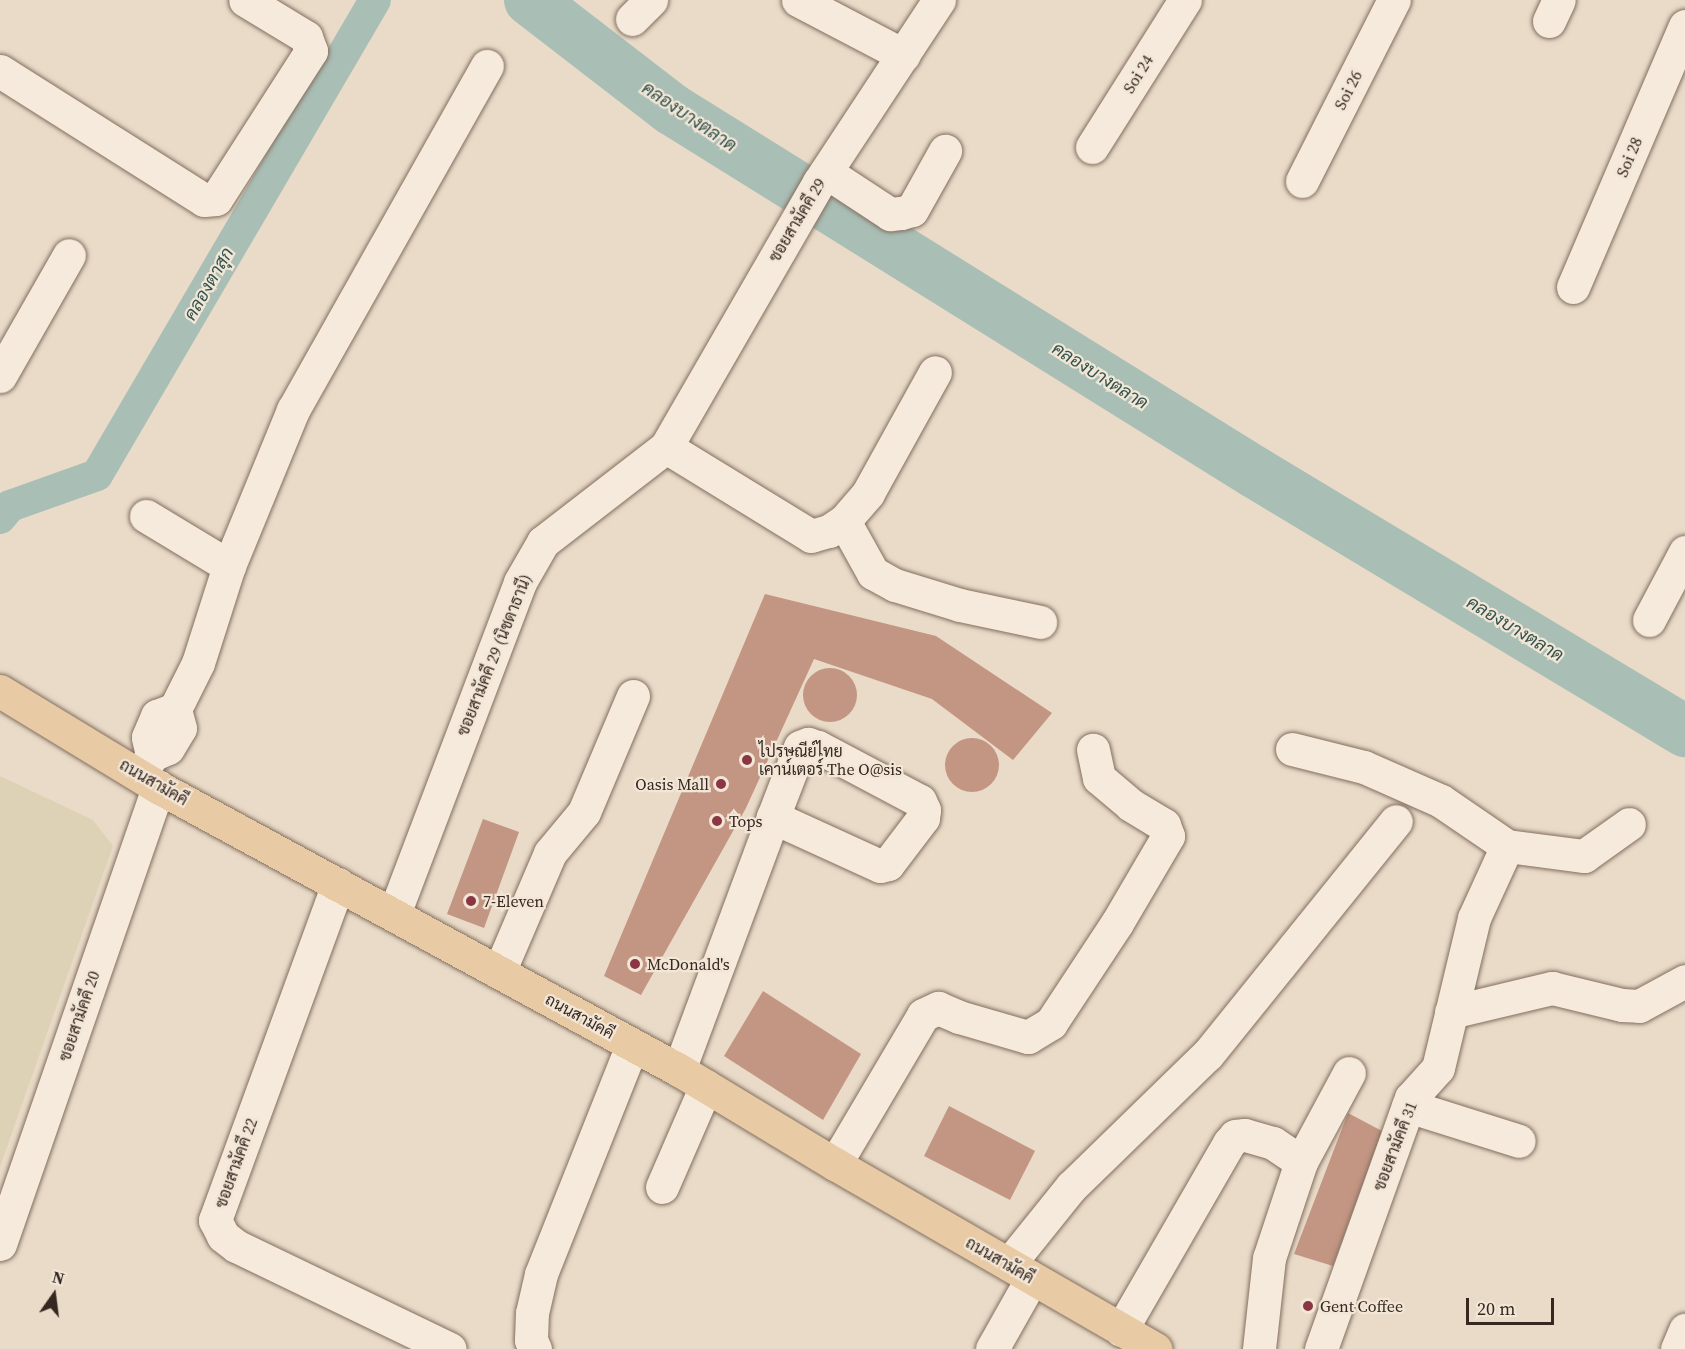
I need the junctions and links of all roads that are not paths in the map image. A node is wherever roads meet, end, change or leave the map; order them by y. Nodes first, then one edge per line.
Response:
1 (245, 0) edge
2 (798, 0) edge
3 (939, 0) edge
4 (1185, 0) edge
5 (1394, 0) edge
6 (1685, 26) edge
7 (903, 55) junction
8 (487, 66) dead end
9 (0, 71) edge
10 (1092, 147) dead end
11 (945, 151) dead end
12 (823, 177) junction
13 (1302, 181) dead end
14 (69, 255) dead end
15 (1573, 287) dead end
16 (935, 372) dead end
17 (0, 376) edge
18 (666, 447) junction
19 (146, 516) dead end
20 (844, 521) junction
21 (1685, 552) edge
22 (229, 566) junction
23 (1649, 620) dead end
24 (1040, 622) dead end
25 (0, 691) edge
26 (633, 696) dead end
27 (1292, 749) dead end
28 (1093, 750) dead end
29 (150, 772) junction
30 (773, 817) dead end
31 (1396, 821) dead end
32 (1629, 824) dead end
33 (1507, 846) junction
34 (338, 884) junction
35 (394, 914) junction
36 (499, 972) junction
37 (1685, 981) edge
38 (1451, 1012) junction
39 (632, 1045) junction
40 (1348, 1073) dead end
41 (692, 1078) junction
42 (1408, 1106) junction
43 (1519, 1141) dead end
44 (1301, 1162) junction
45 (835, 1164) junction
46 (662, 1187) dead end
47 (0, 1244) edge
48 (1020, 1271) junction
49 (1121, 1330) junction
50 (1685, 1330) edge
51 (450, 1349) edge
52 (535, 1349) edge
53 (992, 1349) edge
54 (1155, 1349) edge
55 (1259, 1349) edge
56 (1321, 1349) edge
57 (1677, 1349) edge

1 - 9 street
2 - 7 street
3 - 7 street, ซอยสามัคคี 29
4 - 10 street, Soi 24
5 - 13 street, Soi 26
6 - 15 street, Soi 28
7 - 12 street, ซอยสามัคคี 29
8 - 22 street
11 - 12 street
12 - 18 street, ซอยสามัคคี 29
14 - 17 street
16 - 20 street
18 - 20 street
18 - 35 street, ซอยสามัคคี 29 (นิชดาธานี)
19 - 22 street
20 - 24 street
21 - 23 street
22 - 29 street
25 - 29 main road, ถนนสามัคคี
26 - 36 street
27 - 33 street
28 - 45 street
29 - 34 main road, ถนนสามัคคี
29 - 47 street, ซอยสามัคคี 20
30 - 41 street
31 - 48 street
32 - 33 street
33 - 38 street, ซอยสามัคคี 31
34 - 35 main road, ถนนสามัคคี
34 - 51 street, ซอยสามัคคี 22
35 - 36 main road, ถนนสามัคคี
36 - 39 main road, ถนนสามัคคี
37 - 38 street
38 - 42 street, ซอยสามัคคี 31
39 - 41 main road, ถนนสามัคคี
39 - 52 street
40 - 44 street
41 - 45 main road, ถนนสามัคคี
41 - 46 street
42 - 43 street
42 - 56 street, ซอยสามัคคี 31
44 - 49 street
44 - 55 street
45 - 48 main road, ถนนสามัคคี
48 - 49 main road, ถนนสามัคคี
48 - 53 street
49 - 54 main road, ถนนสามัคคี
50 - 57 street

